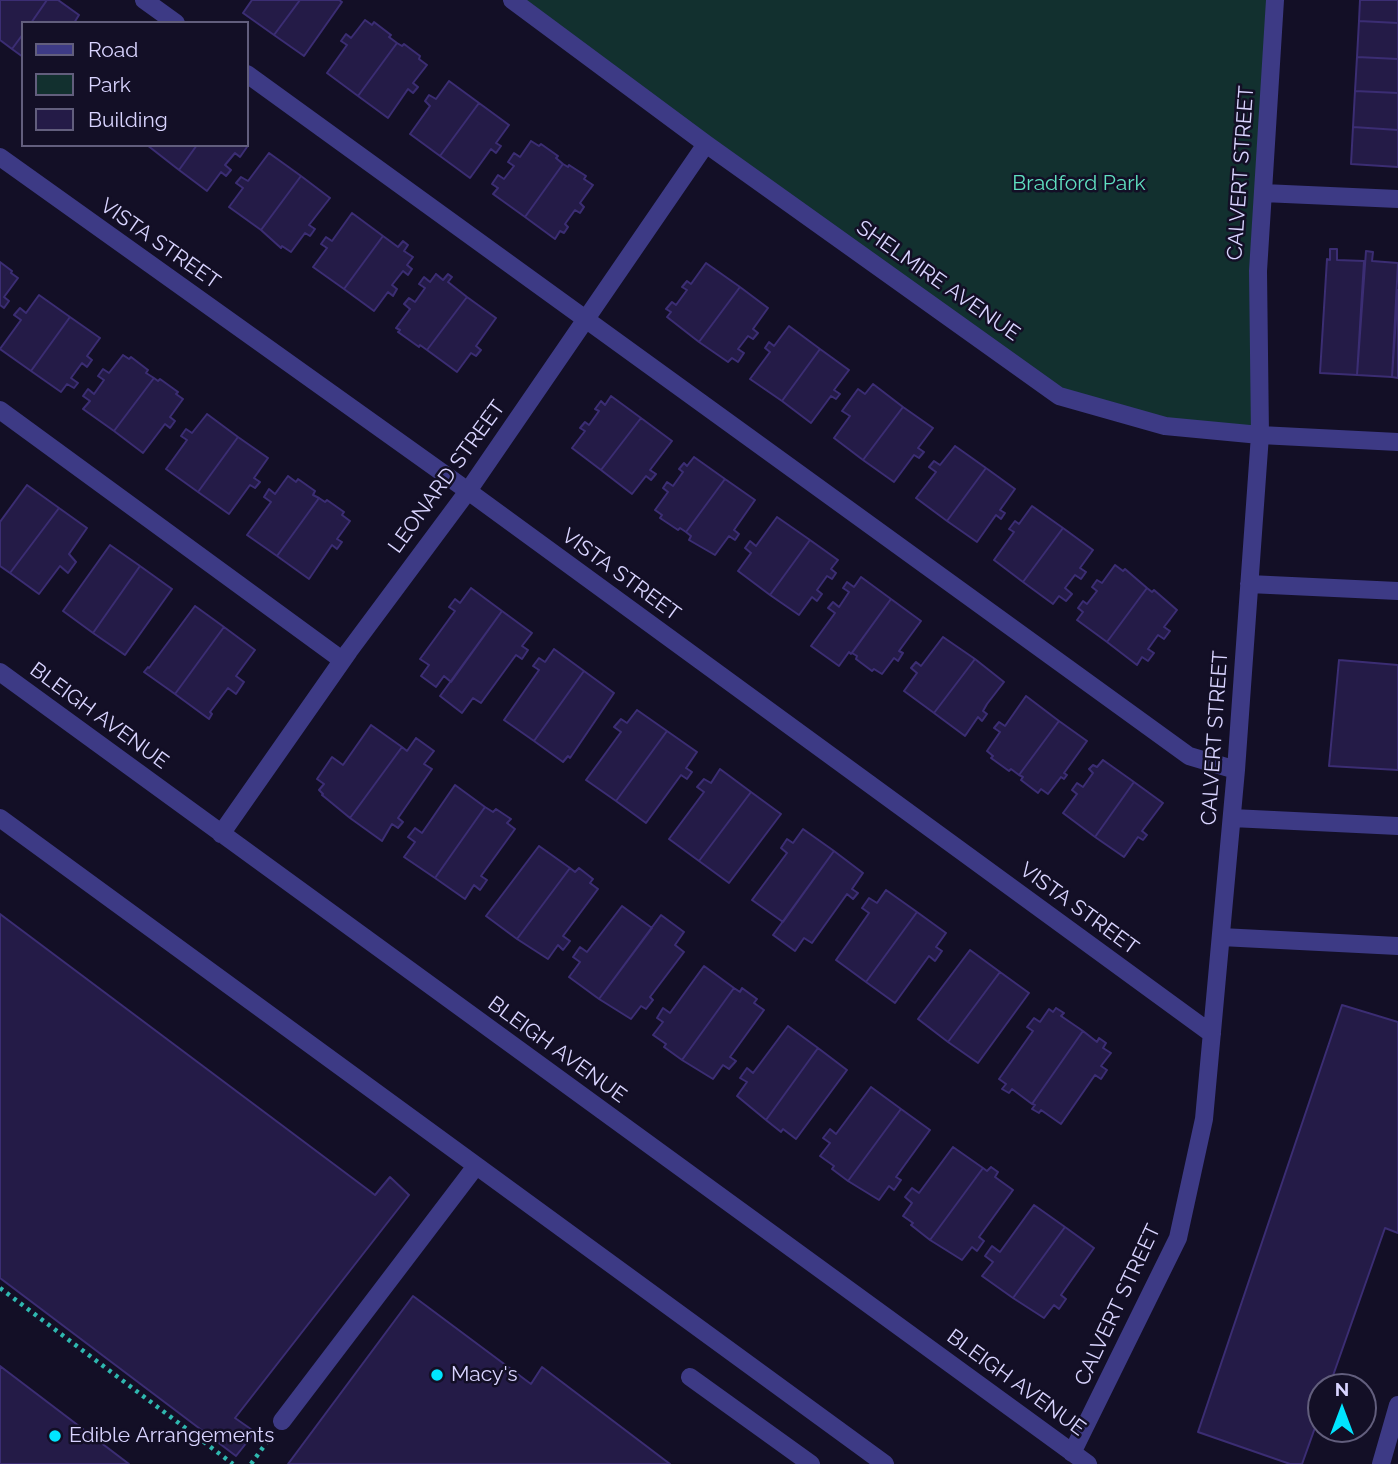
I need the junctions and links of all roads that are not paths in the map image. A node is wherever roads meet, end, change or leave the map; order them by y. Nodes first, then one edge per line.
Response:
1 (144, 0) edge
2 (512, 0) edge
3 (1275, 0) edge
4 (173, 21) edge
5 (248, 75) edge
6 (706, 144) junction
7 (0, 157) edge
8 (1263, 193) junction
9 (1398, 199) edge
10 (586, 319) junction
11 (0, 410) edge
12 (1260, 435) junction
13 (1398, 442) edge
14 (468, 491) junction
15 (1249, 584) junction
16 (1398, 591) edge
17 (342, 660) junction
18 (0, 672) edge
19 (1236, 770) junction
20 (0, 818) edge
21 (1232, 818) junction
22 (1398, 826) edge
23 (221, 834) junction
24 (1221, 937) junction
25 (1398, 946) edge
26 (1212, 1034) junction
27 (476, 1166) junction
28 (690, 1377) dead end
29 (1398, 1405) edge
30 (282, 1421) dead end
31 (1072, 1453) junction
32 (811, 1464) edge
33 (884, 1464) edge
34 (1088, 1464) edge
35 (1381, 1464) edge

1 - 4 street
2 - 6 street, SHELMIRE AVENUE
3 - 8 street, CALVERT STREET
5 - 10 street
6 - 10 street, LEONARD STREET
6 - 12 street, SHELMIRE AVENUE
7 - 14 street, VISTA STREET
8 - 9 street
8 - 12 street, CALVERT STREET
10 - 14 street, LEONARD STREET
10 - 19 street
11 - 17 street
12 - 13 street, SHELMIRE AVENUE
12 - 15 street, CALVERT STREET
14 - 17 street, LEONARD STREET
14 - 26 street, VISTA STREET
15 - 16 street
15 - 19 street, CALVERT STREET
17 - 23 street, LEONARD STREET
18 - 23 street, BLEIGH AVENUE
19 - 21 street, CALVERT STREET
20 - 27 street
21 - 22 street
21 - 24 street, CALVERT STREET
23 - 31 street, BLEIGH AVENUE
24 - 25 street
24 - 26 street, CALVERT STREET
26 - 31 street, CALVERT STREET
27 - 30 street
27 - 33 street
28 - 32 street
29 - 35 street
31 - 34 street, BLEIGH AVENUE

